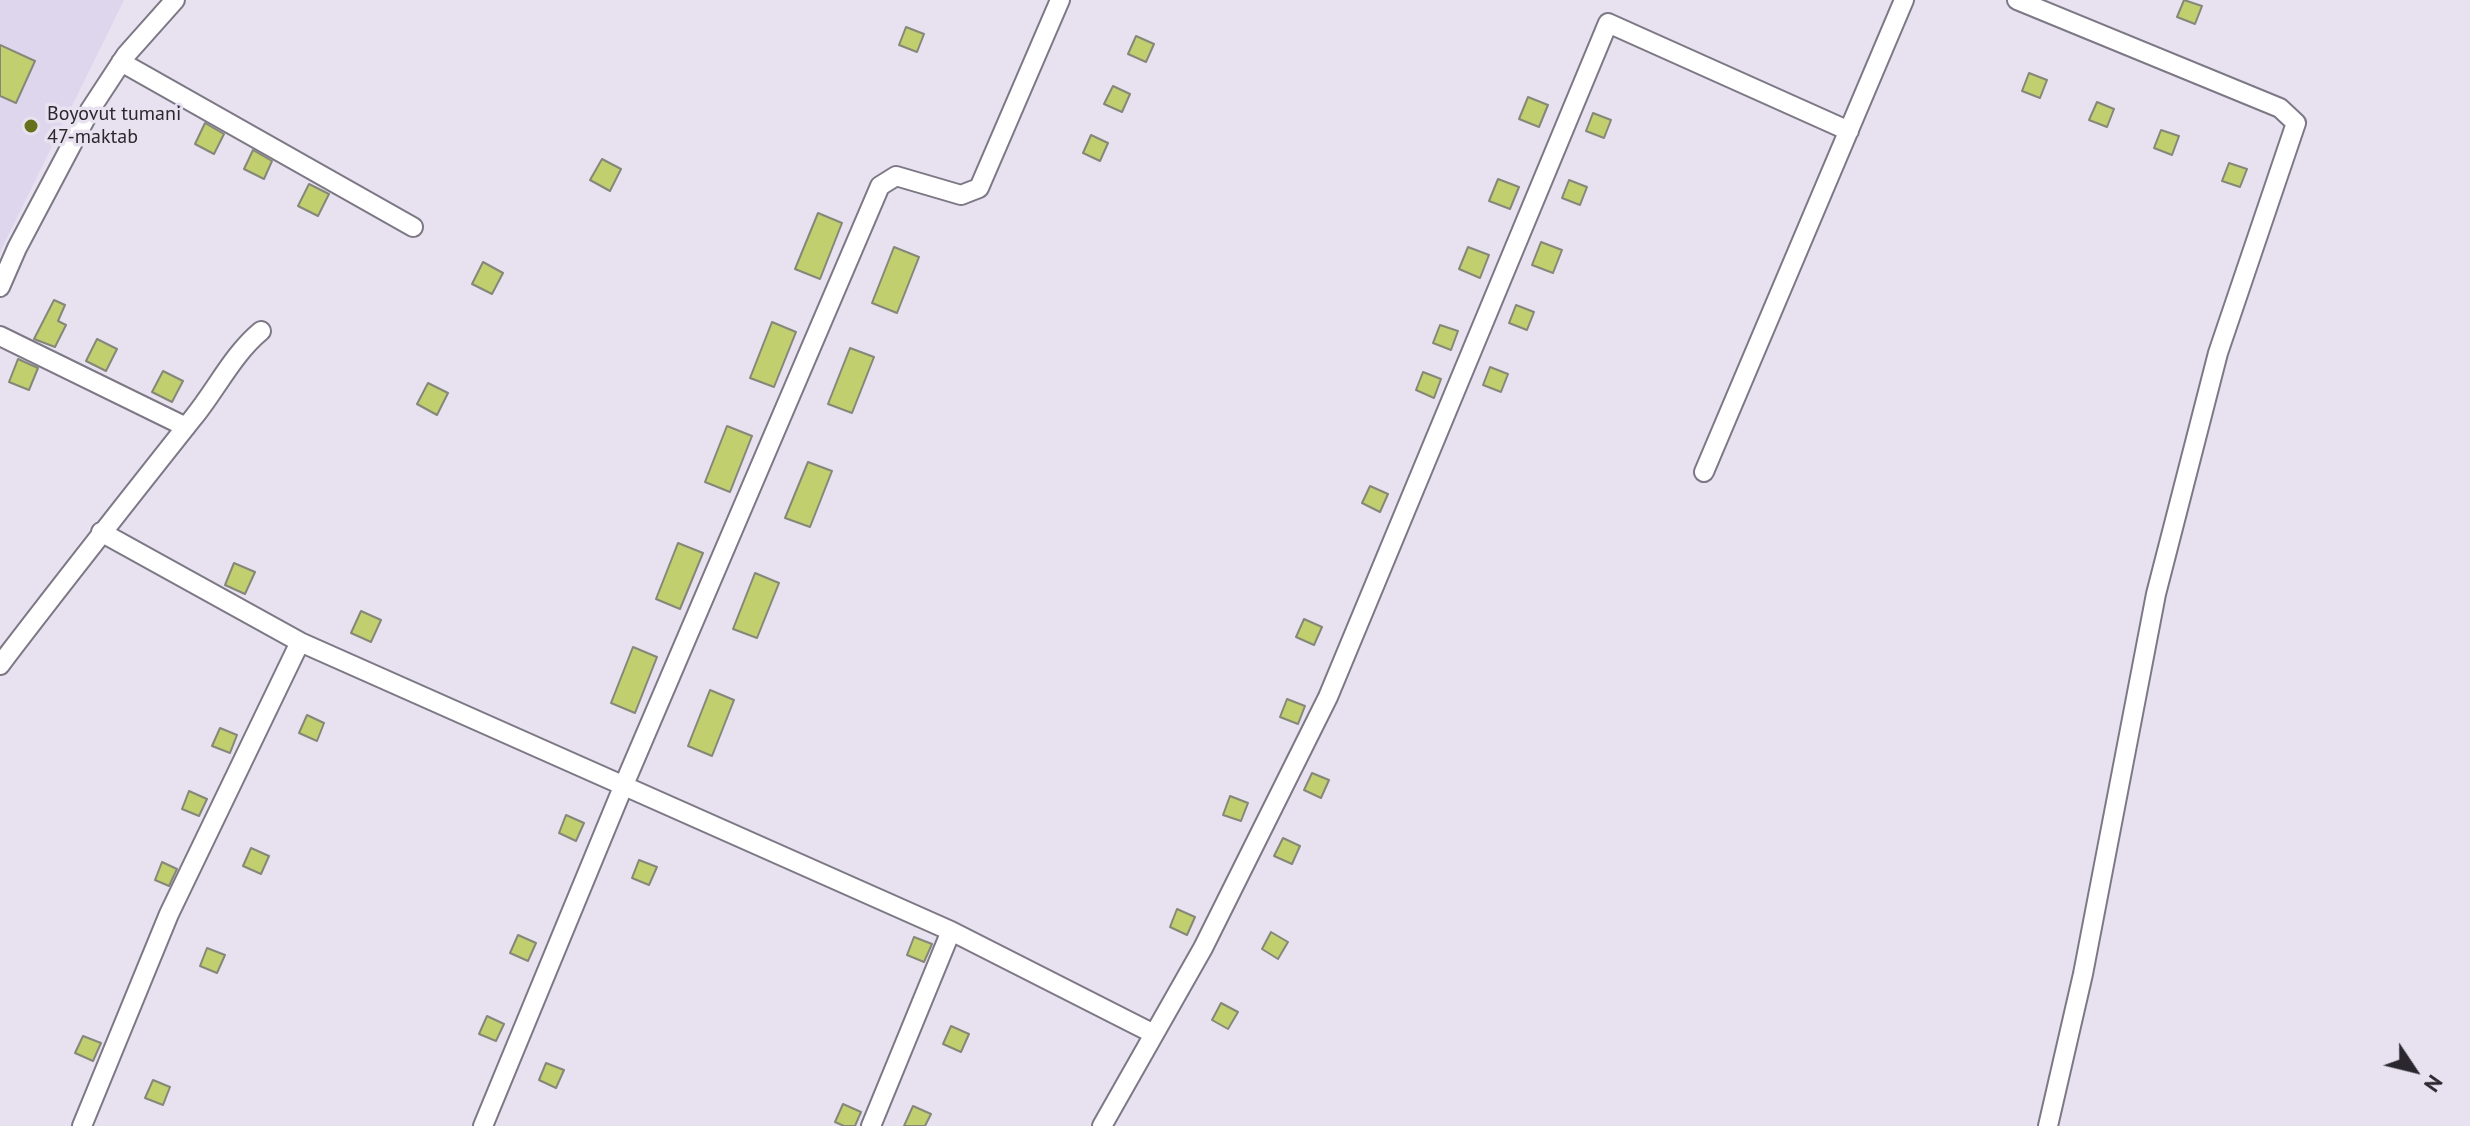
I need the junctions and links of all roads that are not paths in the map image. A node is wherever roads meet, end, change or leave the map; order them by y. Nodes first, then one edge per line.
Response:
1 (175, 0) edge
2 (1060, 0) edge
3 (1904, 0) edge
4 (2017, 0) edge
5 (121, 62) junction
6 (1849, 131) junction
7 (413, 227) dead end
8 (0, 287) edge
9 (261, 331) dead end
10 (0, 336) edge
11 (186, 427) junction
12 (1704, 472) dead end
13 (101, 532) junction
14 (300, 642) junction
15 (0, 665) edge
16 (623, 787) junction
17 (951, 931) junction
18 (1154, 1034) junction
19 (82, 1126) edge
20 (483, 1126) edge
21 (871, 1126) edge
22 (1102, 1126) edge
23 (2048, 1126) edge

1 - 5 street
2 - 16 street
3 - 6 street
4 - 23 street
5 - 7 street
5 - 8 street
6 - 12 street
6 - 18 street
9 - 11 street
10 - 11 street
11 - 13 street
13 - 14 street
13 - 15 street
14 - 16 street
14 - 19 street
16 - 17 street
16 - 20 street
17 - 18 street
17 - 21 street
18 - 22 street

